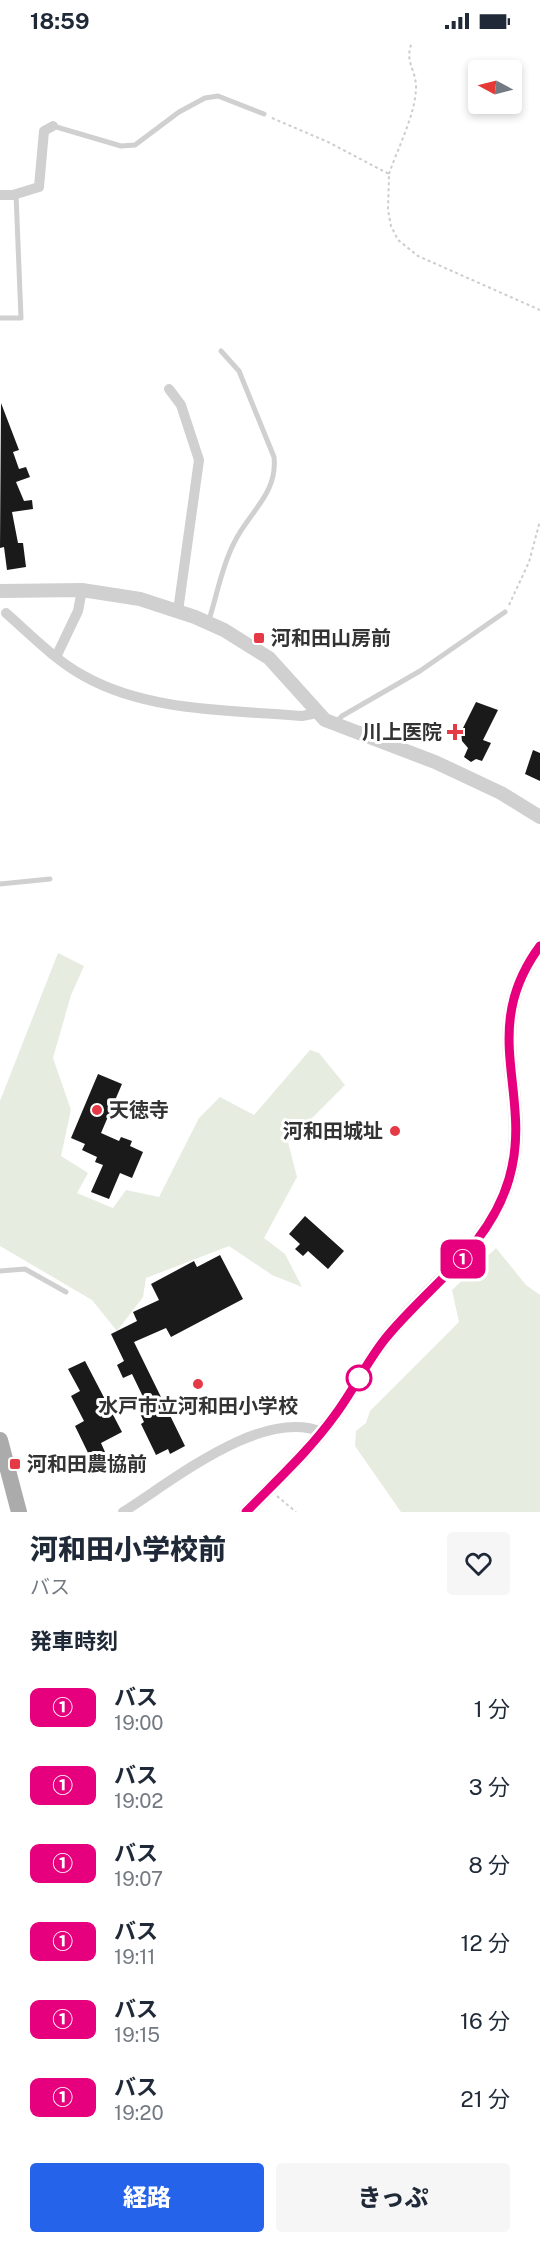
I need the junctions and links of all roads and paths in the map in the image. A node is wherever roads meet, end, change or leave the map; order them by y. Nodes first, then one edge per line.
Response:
1 (412, 42) edge
2 (264, 114) joint
3 (53, 126) joint
4 (389, 174) junction
5 (16, 194) junction
6 (0, 195) edge
7 (540, 310) edge
8 (0, 318) edge
9 (221, 351) dead end
10 (169, 389) dead end
11 (540, 521) edge
12 (82, 590) junction
13 (0, 591) edge
14 (178, 611) junction
15 (505, 612) joint
16 (6, 613) dead end
17 (208, 623) junction
18 (56, 657) junction
19 (317, 713) junction
20 (334, 724) junction
21 (540, 816) edge
22 (50, 879) dead end
23 (0, 884) edge
24 (540, 946) edge
25 (0, 1271) edge
26 (66, 1292) dead end
27 (321, 1432) junction
28 (0, 1440) edge
29 (268, 1488) junction
30 (19, 1512) edge
31 (123, 1512) edge
32 (246, 1512) edge
33 (296, 1512) edge

1 - 4 path
2 - 3 lane
2 - 4 path
3 - 5 street
4 - 7 path
5 - 6 street
5 - 8 lane
9 - 17 lane
10 - 14 street
11 - 15 path
12 - 13 street
12 - 14 street
12 - 18 street
14 - 17 street
15 - 20 lane
16 - 18 street
17 - 19 street
18 - 19 street
19 - 20 street
20 - 21 street
22 - 23 lane
24 - 27 street
25 - 26 lane
27 - 29 street
27 - 31 street
28 - 30 main road
29 - 32 street
29 - 33 path

